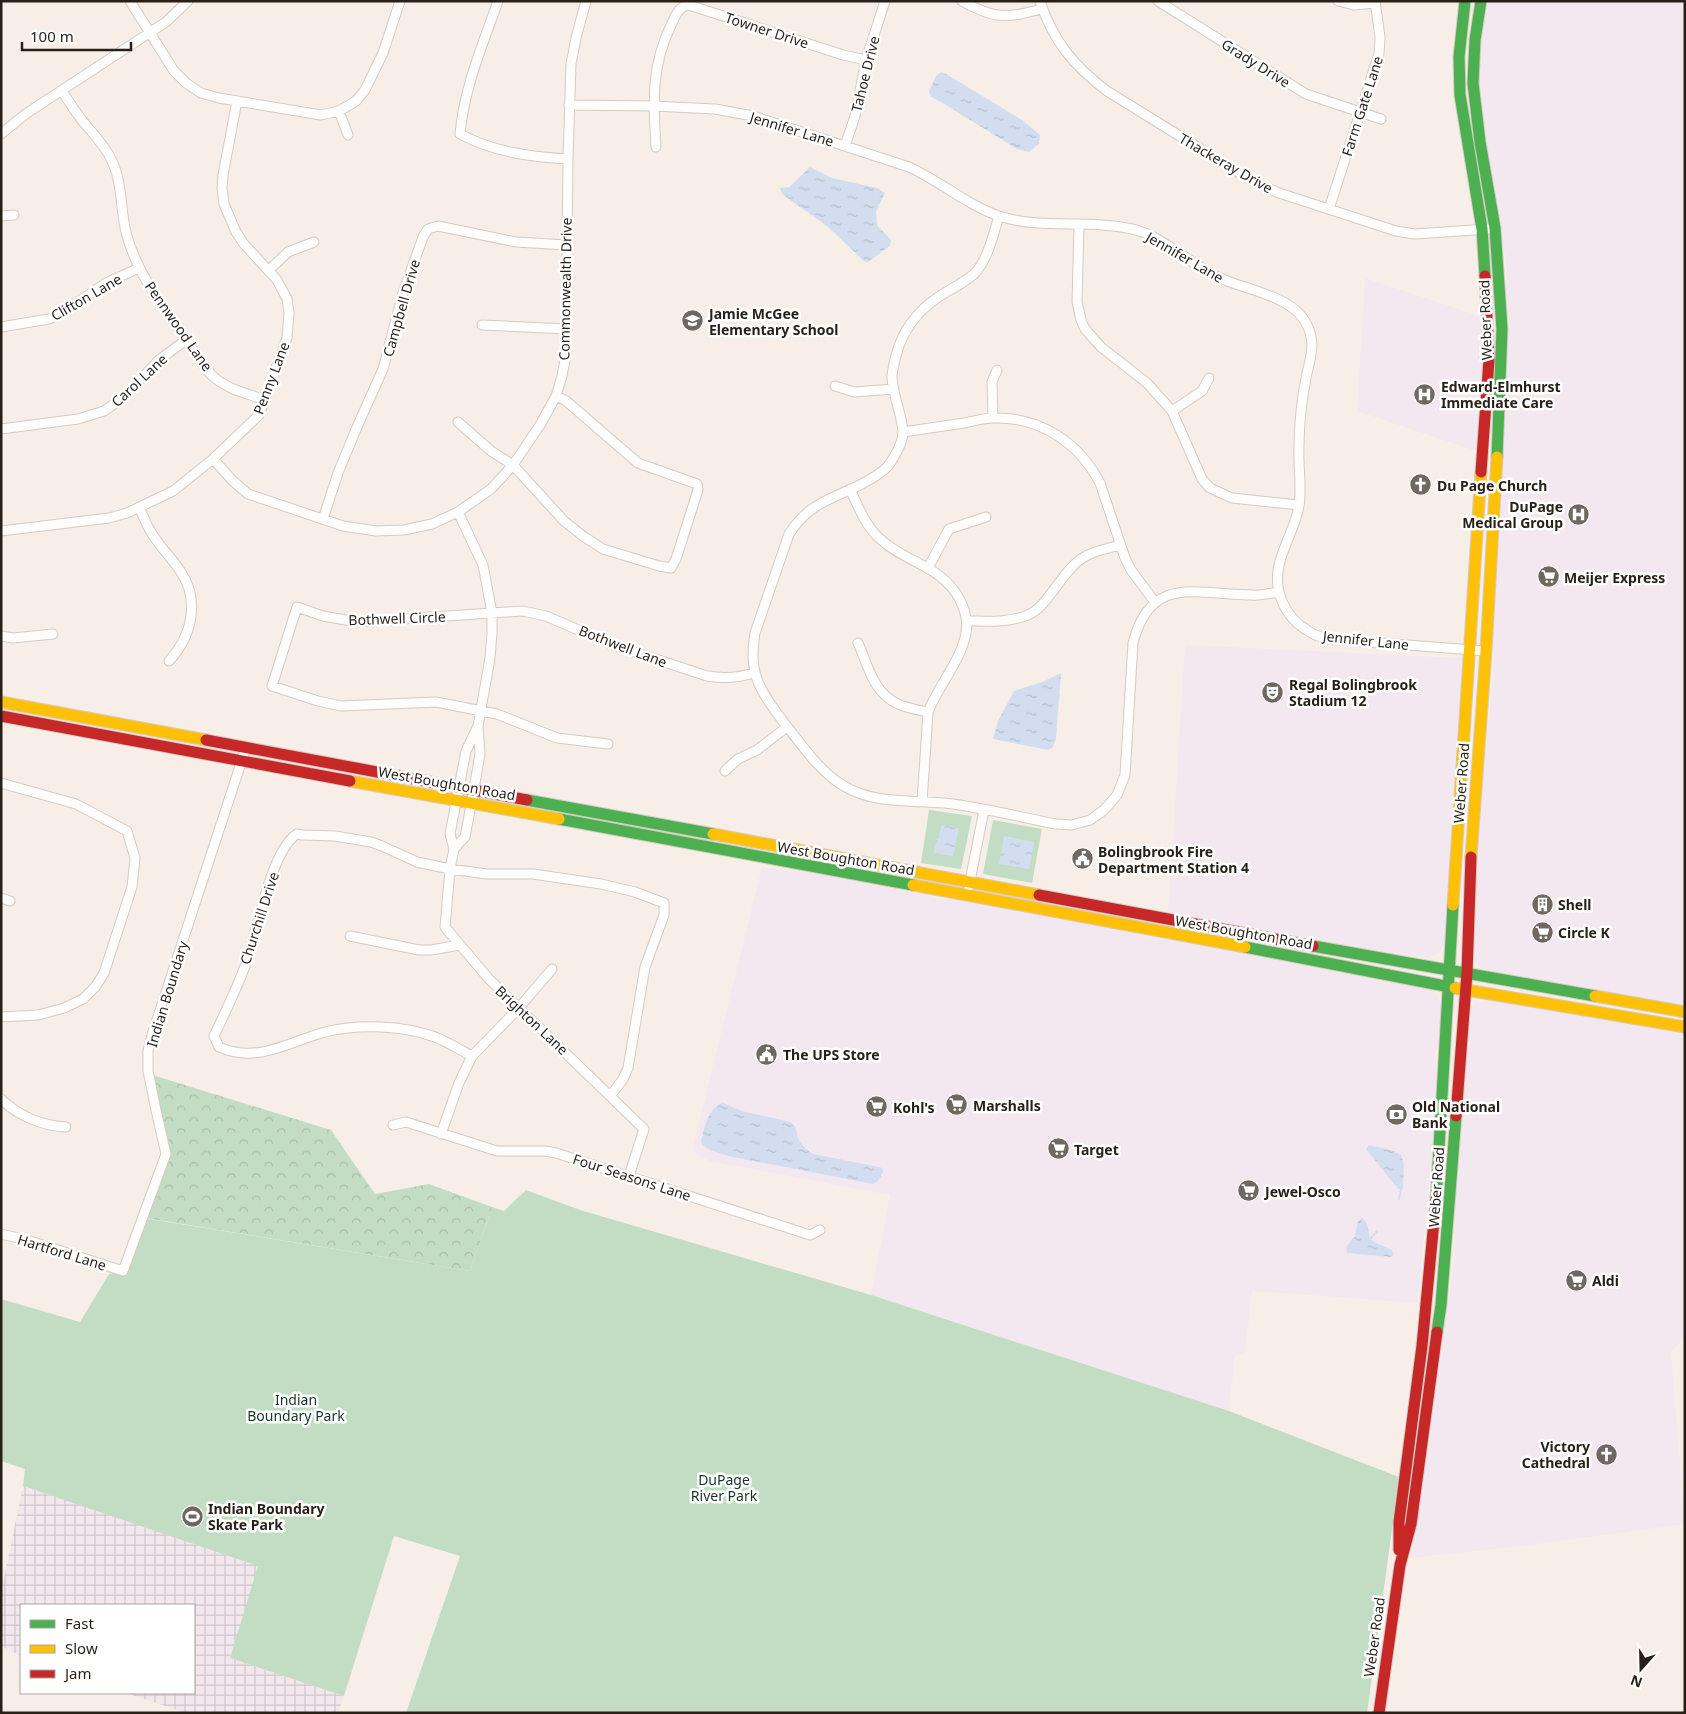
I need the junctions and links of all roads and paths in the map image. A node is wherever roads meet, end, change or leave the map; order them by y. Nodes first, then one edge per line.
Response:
1 (130, 1) edge
2 (188, 1) edge
3 (400, 1) edge
4 (498, 1) edge
5 (586, 1) edge
6 (885, 1) edge
7 (962, 1) edge
8 (1158, 1) edge
9 (1338, 1) edge
10 (1465, 1) edge
11 (1481, 1) edge
12 (1375, 2) edge
13 (1041, 5) edge
14 (151, 33) junction
15 (866, 60) junction
16 (62, 91) junction
17 (237, 101) junction
18 (570, 105) junction
19 (653, 106) junction
20 (339, 111) junction
21 (1360, 113) junction
22 (1381, 119) dead end
23 (1, 134) edge
24 (348, 135) dead end
25 (845, 146) junction
26 (656, 147) dead end
27 (568, 159) junction
28 (1329, 209) junction
29 (14, 215) dead end
30 (1, 216) edge
31 (999, 216) junction
32 (1079, 224) junction
33 (1495, 228) junction
34 (1482, 229) junction
35 (314, 242) dead end
36 (567, 245) junction
37 (139, 268) junction
38 (269, 270) junction
39 (482, 325) dead end
40 (1, 327) edge
41 (567, 329) junction
42 (186, 340) junction
43 (997, 370) dead end
44 (1209, 378) dead end
45 (835, 386) dead end
46 (894, 388) junction
47 (556, 396) junction
48 (265, 400) junction
49 (1172, 411) junction
50 (993, 418) junction
51 (458, 422) dead end
52 (1, 429) edge
53 (903, 432) junction
54 (213, 459) junction
55 (512, 465) junction
56 (850, 489) junction
57 (1299, 505) junction
58 (139, 507) junction
59 (458, 512) junction
60 (986, 517) dead end
61 (323, 519) junction
62 (1, 531) edge
63 (1120, 545) junction
64 (928, 568) junction
65 (1278, 592) junction
66 (1155, 602) junction
67 (492, 613) junction
68 (967, 622) junction
69 (53, 634) dead end
70 (1, 636) edge
71 (858, 643) dead end
72 (1470, 650) junction
73 (1486, 651) junction
74 (169, 660) dead end
75 (754, 673) junction
76 (1, 702) edge
77 (480, 710) junction
78 (928, 712) junction
79 (1, 716) edge
80 (478, 726) junction
81 (787, 727) junction
82 (608, 744) dead end
83 (245, 747) junction
84 (243, 760) junction
85 (725, 771) dead end
86 (1462, 772) junction
87 (1, 783) edge
88 (459, 786) junction
89 (474, 789) junction
90 (456, 799) junction
91 (922, 802) junction
92 (472, 803) junction
93 (984, 810) junction
94 (1473, 821) junction
95 (454, 849) junction
96 (450, 869) junction
97 (970, 882) junction
98 (968, 894) junction
99 (350, 936) dead end
100 (460, 945) junction
101 (552, 969) dead end
102 (1449, 969) junction
103 (1467, 973) junction
104 (1449, 987) junction
105 (1465, 990) junction
106 (518, 1008) junction
107 (1685, 1012) edge
108 (1, 1017) edge
109 (1685, 1027) edge
110 (472, 1056) junction
111 (610, 1095) junction
112 (1, 1099) edge
113 (393, 1125) dead end
114 (66, 1127) dead end
115 (441, 1134) junction
116 (629, 1176) junction
117 (820, 1230) dead end
118 (1, 1234) edge
119 (123, 1272) joint
120 (1400, 1565) junction
121 (1379, 1713) edge

1 - 14 street
2 - 14 street
3 - 20 street
4 - 27 street
5 - 18 street, Commonwealth Drive
6 - 15 street, Tahoe Drive
7 - 13 street
8 - 21 street, Grady Drive
9 - 12 street
10 - 34 main road, Weber Road
11 - 33 main road, Weber Road
12 - 21 street, Farm Gate Lane
13 - 28 street, Thackeray Drive
14 - 16 street
14 - 17 street
15 - 19 street, Towner Drive
15 - 25 street, Tahoe Drive
16 - 23 street
16 - 37 street, Pennwood Lane
17 - 20 street
17 - 38 street, Penny Lane
18 - 19 street, Jennifer Lane
18 - 27 street, Commonwealth Drive
19 - 25 street, Jennifer Lane
19 - 26 street
20 - 24 street
21 - 22 street, Grady Drive
21 - 28 street, Farm Gate Lane
25 - 31 street, Jennifer Lane
27 - 36 street, Commonwealth Drive
28 - 34 street, Thackeray Drive
29 - 30 street
31 - 32 street, Jennifer Lane
31 - 46 street
32 - 49 street
32 - 57 street, Jennifer Lane
33 - 34 street, Thackeray Drive
33 - 73 main road, Weber Road
34 - 72 main road, Weber Road
35 - 38 street
36 - 41 street, Commonwealth Drive
36 - 61 street, Campbell Drive
37 - 40 street, Clifton Lane
37 - 42 street, Pennwood Lane
38 - 48 street, Penny Lane
39 - 41 street
41 - 47 street, Commonwealth Drive
42 - 48 street, Pennwood Lane
42 - 52 street, Carol Lane
43 - 50 street
44 - 49 street
45 - 46 street
46 - 53 street
47 - 55 street, Commonwealth Drive
47 - 55 street
48 - 54 street, Penny Lane
49 - 57 street
50 - 53 street
50 - 63 street
51 - 55 street
53 - 56 street
54 - 58 street, Penny Lane
54 - 61 street, Commonwealth Drive
55 - 59 street, Commonwealth Drive
56 - 64 street
56 - 75 street
57 - 65 street, Jennifer Lane
58 - 62 street, Penny Lane
58 - 74 street
59 - 61 street, Commonwealth Drive
59 - 67 street, Brighton Lane
60 - 64 street
63 - 66 street
63 - 68 street
64 - 68 street
65 - 66 street
65 - 72 street, Jennifer Lane
66 - 93 street
67 - 75 street, Bothwell Lane
67 - 77 street, Brighton Lane
67 - 77 street, Bothwell Circle
68 - 78 street
69 - 70 street
71 - 78 street
72 - 73 street, Jennifer Lane
72 - 86 main road, Weber Road
73 - 94 main road, Weber Road
75 - 81 street
76 - 83 main road, West Boughton Road
77 - 80 street, Brighton Lane
77 - 82 street
78 - 91 street
79 - 84 main road, West Boughton Road
80 - 88 street, Brighton Lane
80 - 89 street, Brighton Lane
81 - 85 street
81 - 91 street
83 - 84 street, Indian Boundary
83 - 88 main road, West Boughton Road
84 - 90 main road, West Boughton Road
84 - 119 street, Indian Boundary
86 - 94 main road
86 - 102 main road, Weber Road
87 - 108 street
88 - 89 main road, West Boughton Road
88 - 90 street, Brighton Lane
89 - 92 street, Brighton Lane
89 - 97 main road, West Boughton Road
90 - 92 main road, West Boughton Road
90 - 95 street, Brighton Lane
91 - 93 street
92 - 95 street, Brighton Lane
92 - 98 main road, West Boughton Road
93 - 97 street
94 - 103 main road, Weber Road
95 - 96 street, Brighton Lane
96 - 100 street, Brighton Lane
96 - 110 street, Churchill Drive
96 - 111 street, Churchill Drive
97 - 98 street
97 - 102 main road, West Boughton Road
98 - 104 main road, West Boughton Road
99 - 100 street
100 - 106 street, Brighton Lane
101 - 106 street
102 - 103 main road, West Boughton Road
102 - 104 main road, Weber Road
103 - 105 main road, Weber Road
103 - 107 main road, West Boughton Road
104 - 105 main road, West Boughton Road
104 - 120 main road, Weber Road
105 - 109 main road, West Boughton Road
105 - 120 main road, Weber Road
106 - 110 street
106 - 111 street, Brighton Lane
110 - 115 street
111 - 116 street, Brighton Lane
112 - 114 street
113 - 115 street, Four Seasons Lane
115 - 116 street, Four Seasons Lane
116 - 117 street, Four Seasons Lane
118 - 119 street, Hartford Lane
120 - 121 main road, Weber Road

